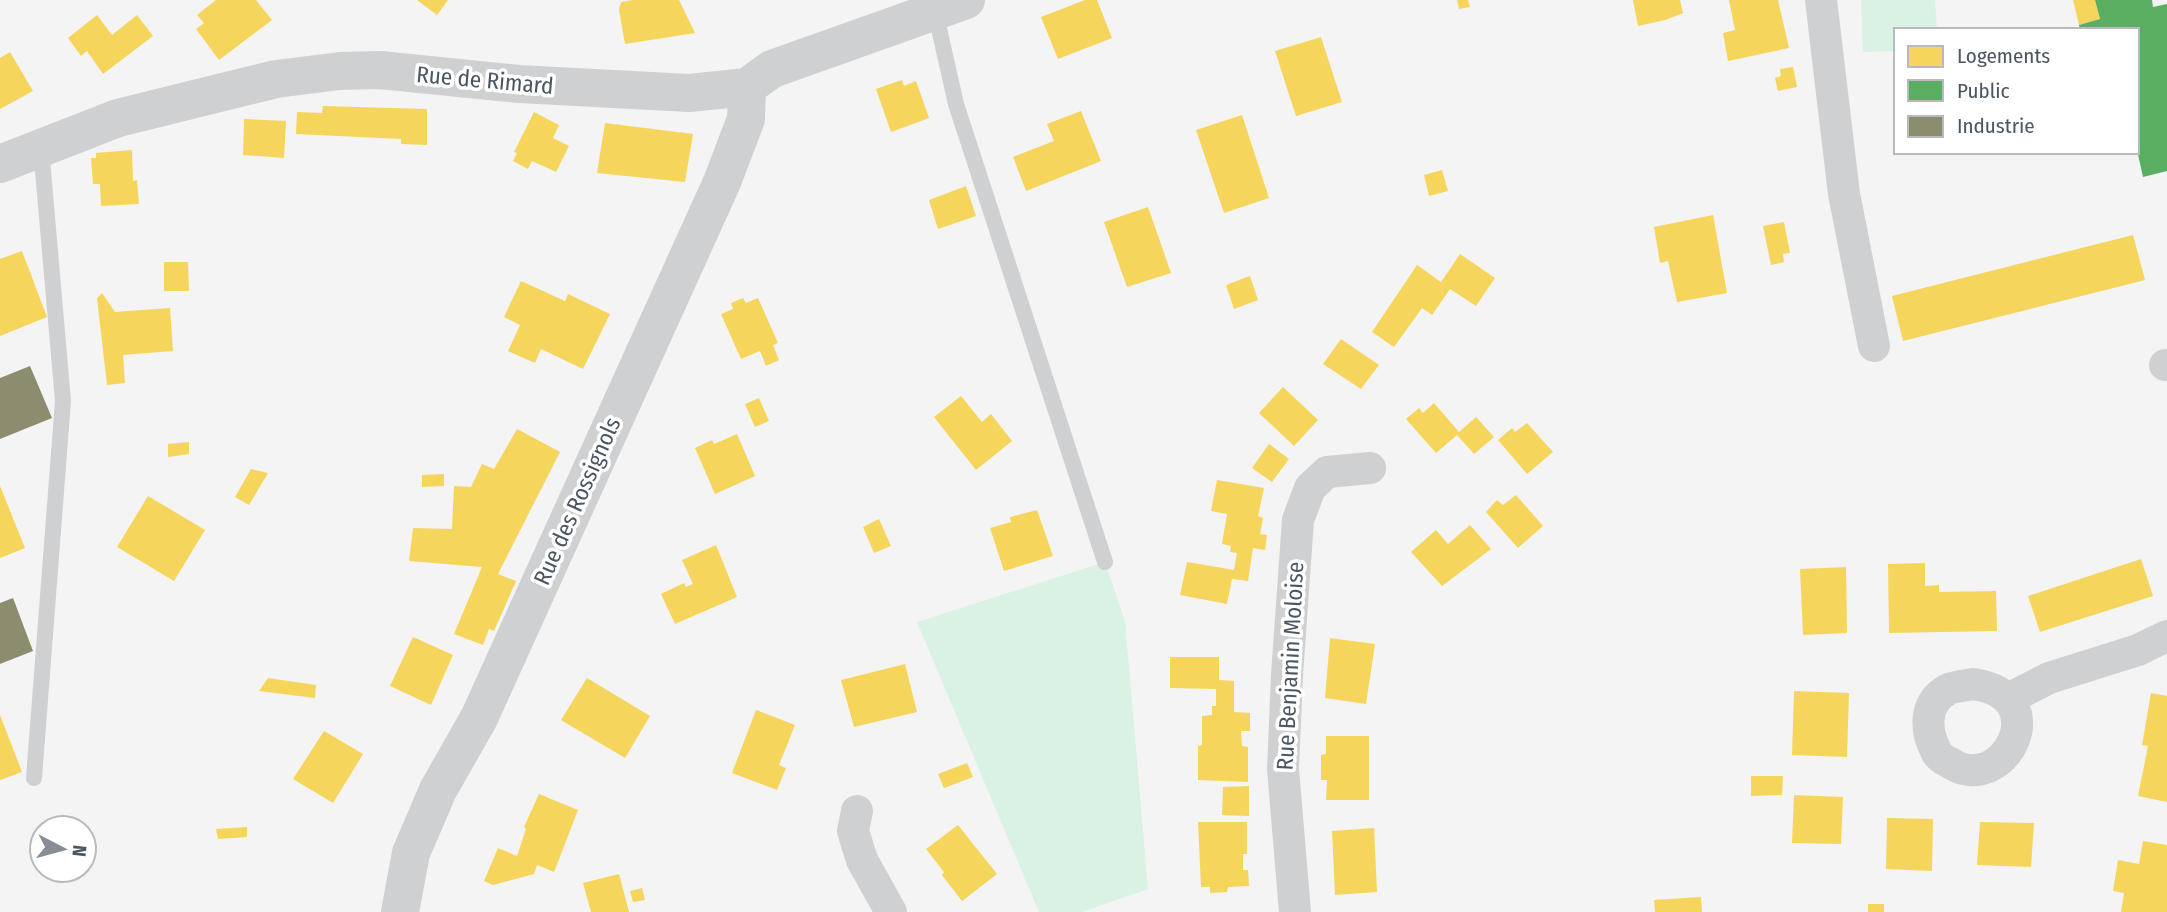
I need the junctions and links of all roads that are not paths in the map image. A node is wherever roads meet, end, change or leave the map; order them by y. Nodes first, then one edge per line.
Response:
1 (1821, 0) edge
2 (951, 6) edge
3 (747, 87) junction
4 (41, 148) junction
5 (0, 164) edge
6 (1874, 346) dead end
7 (1370, 468) dead end
8 (1105, 562) dead end
9 (2167, 636) edge
10 (2008, 699) dead end
11 (34, 778) dead end
12 (857, 811) dead end
13 (400, 912) edge
14 (891, 912) edge
15 (1296, 912) edge

1 - 6 street
2 - 3 street, Rue de Rimard
2 - 8 lane
3 - 4 street, Rue de Rimard
3 - 13 street, Rue des Rossignols
4 - 5 street, Rue de Rimard
4 - 11 lane
7 - 15 street, Rue Benjamin Moloise
9 - 10 street
12 - 14 street

